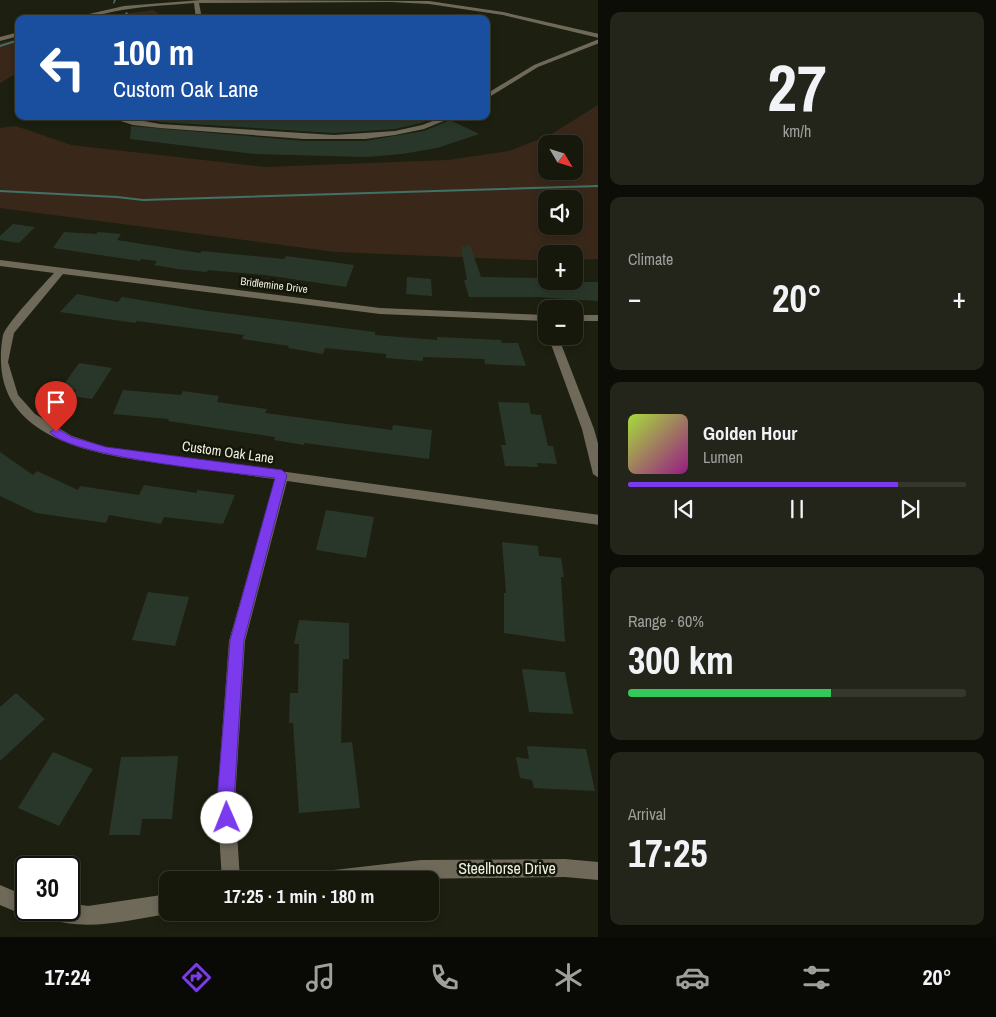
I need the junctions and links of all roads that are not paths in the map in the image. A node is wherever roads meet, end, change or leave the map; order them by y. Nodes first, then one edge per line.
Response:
1 (196, 2) junction
2 (88, 15) edge
3 (198, 15) edge
4 (15, 35) edge
5 (598, 36) edge
6 (0, 39) edge
7 (598, 41) edge
8 (490, 94) edge
9 (120, 120) edge
10 (444, 120) edge
11 (0, 263) edge
12 (60, 271) junction
13 (538, 318) edge
14 (583, 318) edge
15 (598, 318) edge
16 (556, 345) edge
17 (598, 474) edge
18 (282, 475) junction
19 (598, 520) edge
20 (230, 871) edge
21 (404, 871) edge
22 (598, 871) edge
23 (0, 895) edge
24 (15, 902) edge
25 (159, 905) edge
26 (80, 915) edge

1 - 2 street
1 - 3 street
1 - 5 street
4 - 6 street
7 - 8 street
9 - 10 street
11 - 12 street, Bridlemine Drive
12 - 13 street, Bridlemine Drive
12 - 18 street, Custom Oak Lane
14 - 15 street
16 - 17 street
18 - 19 street, Custom Oak Lane
18 - 20 street
21 - 22 street, Steelhorse Drive
23 - 24 street
25 - 26 street

